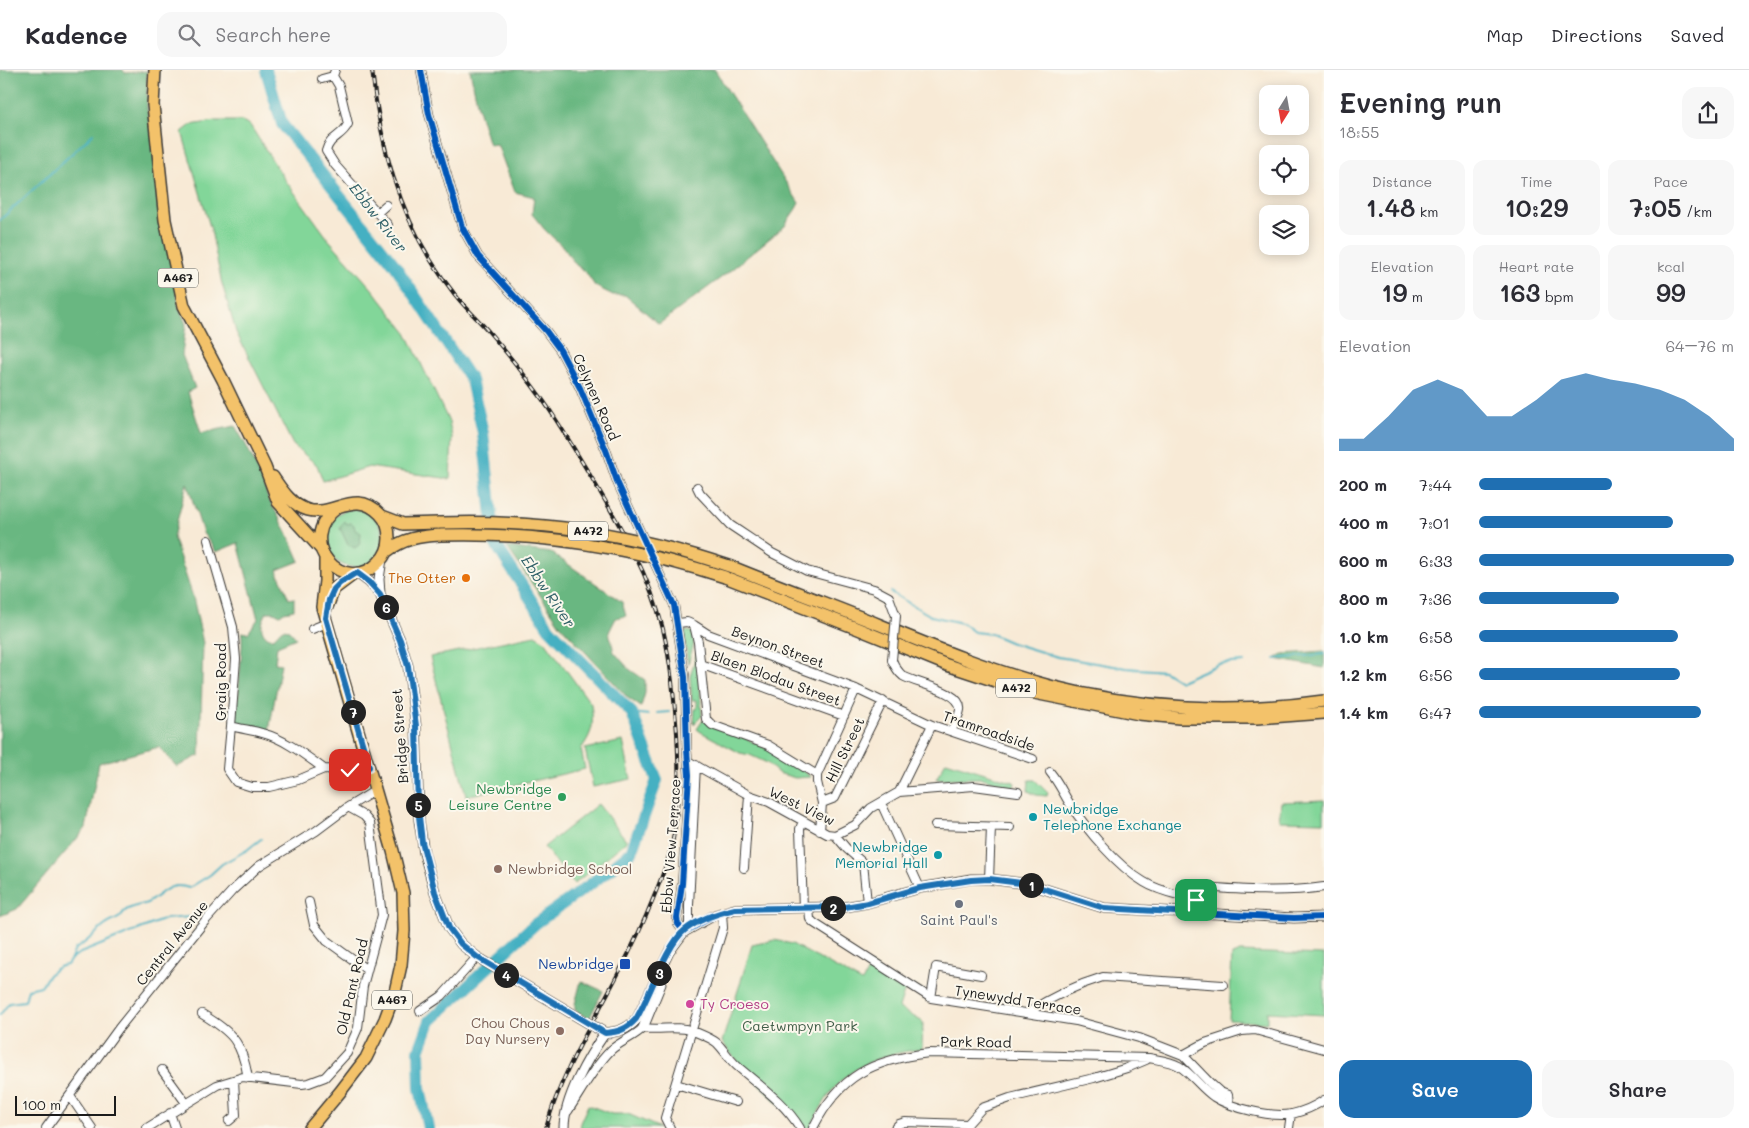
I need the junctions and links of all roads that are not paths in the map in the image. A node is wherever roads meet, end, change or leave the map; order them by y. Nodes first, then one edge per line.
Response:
1 (155, 70) edge
2 (421, 70) edge
3 (334, 73) edge
4 (322, 79) dead end
5 (386, 206) dead end
6 (377, 213) junction
7 (388, 225) dead end
8 (265, 467) junction
9 (697, 487) dead end
10 (338, 507) junction
11 (382, 516) junction
12 (208, 540) dead end
13 (323, 554) junction
14 (384, 556) junction
15 (355, 573) junction
16 (380, 594) junction
17 (327, 621) junction
18 (678, 623) junction
19 (694, 625) junction
20 (312, 628) dead end
21 (700, 664) junction
22 (856, 690) junction
23 (883, 701) junction
24 (1324, 701) edge
25 (1324, 713) edge
26 (844, 716) junction
27 (932, 725) junction
28 (231, 726) junction
29 (951, 731) junction
30 (1033, 758) dead end
31 (688, 761) junction
32 (696, 765) junction
33 (369, 767) junction
34 (324, 769) junction
35 (1050, 772) dead end
36 (817, 775) junction
37 (376, 790) junction
38 (899, 792) junction
39 (1018, 792) dead end
40 (749, 796) junction
41 (822, 803) junction
42 (881, 803) junction
43 (348, 807) junction
44 (803, 821) junction
45 (935, 825) dead end
46 (991, 827) junction
47 (1010, 828) dead end
48 (820, 830) junction
49 (834, 836) junction
50 (744, 868) dead end
51 (989, 879) junction
52 (1202, 887) dead end
53 (1324, 887) edge
54 (920, 888) junction
55 (309, 902) dead end
56 (868, 903) junction
57 (806, 908) junction
58 (722, 912) junction
59 (1209, 914) junction
60 (1324, 917) edge
61 (686, 930) junction
62 (480, 959) junction
63 (367, 970) junction
64 (658, 975) junction
65 (982, 975) dead end
66 (1223, 986) dead end
67 (930, 998) junction
68 (420, 1011) dead end
69 (1027, 1013) junction
70 (202, 1014) dead end
71 (644, 1028) junction
72 (692, 1031) junction
73 (605, 1033) junction
74 (1323, 1046) edge
75 (1183, 1055) junction
76 (1149, 1058) junction
77 (162, 1070) dead end
78 (248, 1078) junction
79 (234, 1080) junction
80 (676, 1084) junction
81 (70, 1096) junction
82 (1324, 1100) edge
83 (736, 1102) dead end
84 (186, 1103) junction
85 (1229, 1103) junction
86 (567, 1112) junction
87 (170, 1113) junction
88 (1291, 1114) junction
89 (229, 1121) dead end
90 (966, 1126) edge
91 (46, 1128) edge
92 (92, 1128) edge
93 (148, 1128) edge
94 (175, 1128) edge
95 (310, 1128) edge
96 (564, 1128) edge
97 (669, 1128) edge
98 (800, 1128) edge
99 (813, 1128) edge
100 (895, 1128) edge
101 (1289, 1128) edge

1 - 8 main road, A467
2 - 18 street, Celynen Road
3 - 4 street
3 - 6 street
5 - 6 street
6 - 7 street
8 - 10 main road, A467
8 - 13 main road, A467
9 - 29 street, bridge
10 - 11 main road, A472
10 - 13 main road
11 - 14 main road
11 - 24 main road, A472, bridge
12 - 28 street, Graig Road
13 - 15 main road
13 - 17 main road, A467
14 - 15 main road, A472
14 - 16 street, Bridge Street
14 - 25 main road, A472, bridge
15 - 16 street, Bridge Street
15 - 17 main road, A467
16 - 62 street, Bridge Street
17 - 20 street
17 - 33 main road, A467
18 - 19 street
18 - 31 street, Celynen Road
19 - 21 street
19 - 22 street, Beynon Street
21 - 26 street, Blaen Blodau Street
21 - 36 street
22 - 23 street, Beynon Street
22 - 26 street
23 - 27 street, Tramroadside
23 - 41 street, Hill Street
26 - 36 street
27 - 29 street, Tramroadside
27 - 38 street
28 - 34 street, Graig Road
28 - 34 street
29 - 30 street, Tramroadside
31 - 32 street, West View
31 - 61 street, Ebbw View Terrace
32 - 40 street, West View
32 - 61 street
33 - 34 street
33 - 37 main road, A467
35 - 59 street
36 - 41 street
37 - 43 street
37 - 95 main road, A467
38 - 39 street
38 - 42 street
40 - 44 street, West View
40 - 50 street
41 - 48 street
42 - 49 street
42 - 54 street
43 - 63 street, Old Pant Road
43 - 81 street, Central Avenue
44 - 48 street, West View
44 - 57 street
45 - 46 street
46 - 47 street
46 - 51 street
48 - 49 street, West View
49 - 56 street, West View
51 - 54 street
51 - 59 street
52 - 53 street
54 - 56 street
55 - 63 street
56 - 57 street
57 - 58 street
57 - 67 street, Tynewydd Terrace
58 - 61 street
58 - 72 street
59 - 60 street
61 - 64 street
62 - 68 street
62 - 73 street, Bridge Street
63 - 78 street, Old Pant Road
64 - 71 street
64 - 73 street
65 - 67 street
66 - 69 street
67 - 69 street, Tynewydd Terrace
69 - 75 street, Tynewydd Terrace
70 - 78 street
71 - 72 street
71 - 86 street
72 - 80 street
72 - 98 street
73 - 86 street
74 - 75 street
75 - 85 street, Tynewydd Terrace
76 - 85 street, Park Road
76 - 90 street
76 - 99 street, Park Road
77 - 84 street
78 - 79 street, Old Pant Road
79 - 84 street, Old Pant Road
79 - 89 street
80 - 83 street
80 - 97 street
81 - 91 street, Central Avenue
81 - 92 street
82 - 88 street
84 - 87 street, Old Pant Road
85 - 88 street
86 - 96 street
87 - 93 street, Old Pant Road
87 - 94 street
88 - 101 street
90 - 100 street

